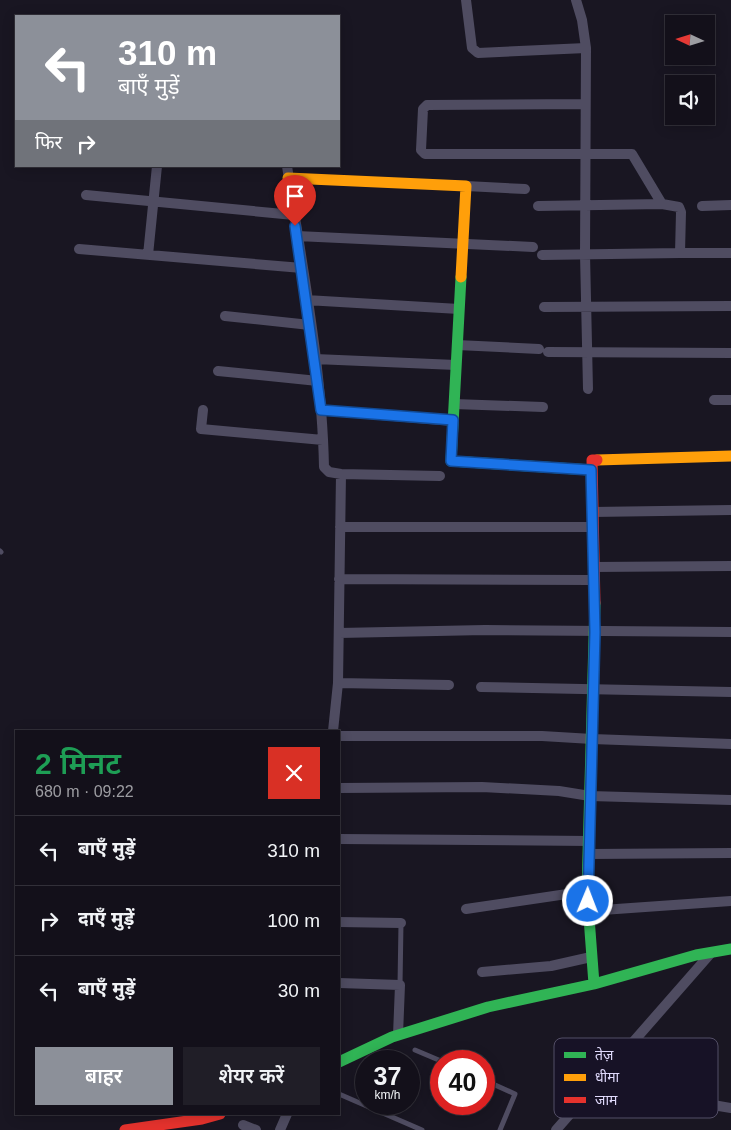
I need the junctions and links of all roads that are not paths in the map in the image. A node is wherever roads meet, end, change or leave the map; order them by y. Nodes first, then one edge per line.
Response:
1 (466, 0) edge
2 (576, 0) edge
3 (586, 48) junction
4 (585, 104) junction
5 (585, 154) junction
6 (157, 167) edge
7 (288, 172) edge
8 (466, 186) junction
9 (526, 190) dead end
10 (86, 195) dead end
11 (153, 201) junction
12 (662, 204) junction
13 (585, 205) junction
14 (731, 205) edge
15 (538, 206) dead end
16 (702, 206) dead end
17 (294, 216) junction
18 (297, 236) junction
19 (463, 244) junction
20 (533, 247) dead end
21 (79, 249) dead end
22 (680, 253) junction
23 (731, 253) edge
24 (584, 254) junction
25 (148, 255) junction
26 (542, 255) dead end
27 (302, 268) junction
28 (306, 300) junction
29 (731, 306) edge
30 (544, 307) dead end
31 (586, 307) junction
32 (459, 309) junction
33 (225, 316) dead end
34 (310, 325) junction
35 (457, 345) junction
36 (587, 353) junction
37 (731, 353) edge
38 (315, 359) junction
39 (456, 365) junction
40 (218, 371) dead end
41 (318, 381) junction
42 (588, 390) dead end
43 (714, 400) dead end
44 (731, 400) edge
45 (454, 404) junction
46 (543, 407) dead end
47 (203, 410) dead end
48 (321, 410) junction
49 (453, 420) junction
50 (323, 440) junction
51 (731, 456) edge
52 (591, 470) junction
53 (341, 474) junction
54 (440, 476) dead end
55 (731, 510) edge
56 (592, 512) junction
57 (340, 527) junction
58 (593, 527) junction
59 (731, 566) edge
60 (594, 567) junction
61 (340, 579) junction
62 (593, 580) junction
63 (595, 632) junction
64 (731, 632) edge
65 (339, 633) junction
66 (338, 683) junction
67 (449, 685) dead end
68 (481, 687) dead end
69 (594, 690) junction
70 (731, 692) edge
71 (333, 730) edge
72 (340, 736) edge
73 (592, 739) junction
74 (731, 744) edge
75 (340, 788) edge
76 (590, 796) junction
77 (731, 800) edge
78 (340, 839) edge
79 (590, 841) junction
80 (731, 853) edge
81 (590, 854) junction
82 (587, 891) junction
83 (731, 901) edge
84 (466, 909) dead end
85 (588, 911) junction
86 (340, 922) edge
87 (401, 922) joint
88 (721, 950) edge
89 (591, 957) junction
90 (482, 972) dead end
91 (340, 983) edge
92 (594, 984) junction
93 (400, 985) junction
94 (398, 1035) junction
95 (640, 1038) edge
96 (340, 1062) edge
97 (495, 1085) edge
98 (340, 1094) edge
99 (718, 1105) edge
100 (731, 1108) edge
101 (216, 1115) edge
102 (287, 1115) edge
103 (567, 1118) edge
104 (244, 1125) dead end
105 (126, 1130) edge
106 (256, 1130) edge
107 (280, 1130) edge
108 (422, 1130) edge
109 (500, 1130) edge
110 (556, 1130) edge

1 - 3 street
2 - 3 street
3 - 4 street
4 - 5 street
4 - 5 street
5 - 12 street
5 - 13 street
6 - 11 street
7 - 8 street
7 - 17 street
8 - 9 street
8 - 19 street
10 - 11 street
11 - 17 street
11 - 25 street
12 - 13 street
12 - 22 street
13 - 15 street
13 - 24 street
14 - 16 street
17 - 18 street
18 - 19 street
18 - 27 street
19 - 20 street
19 - 32 street
21 - 25 street
22 - 23 street
22 - 24 street
24 - 26 street
24 - 31 street
25 - 27 street
27 - 28 street
28 - 32 street
28 - 34 street
29 - 31 street
30 - 31 street
31 - 36 street
32 - 35 street
33 - 34 street
34 - 38 street
35 - 36 street
35 - 39 street
36 - 37 street
36 - 42 street
38 - 39 street
38 - 41 street
39 - 45 street
40 - 41 street
41 - 48 street
43 - 44 street
45 - 46 street
45 - 49 street
47 - 50 street
48 - 49 street
48 - 50 street
49 - 52 street
50 - 53 street
51 - 52 street
52 - 56 street
53 - 54 street
53 - 57 street
55 - 56 street
56 - 58 street
57 - 58 street
57 - 61 street
58 - 60 street
59 - 60 street
60 - 62 street
61 - 62 street
61 - 65 street
62 - 63 street
63 - 64 street
63 - 65 street
63 - 69 street
65 - 66 street
66 - 67 street
66 - 71 street
68 - 69 street
69 - 70 street
69 - 73 street
72 - 73 street
73 - 74 street
73 - 76 street
75 - 76 street
76 - 77 street
76 - 79 street
78 - 79 street
79 - 81 street
80 - 81 street
81 - 82 street
82 - 84 street
82 - 85 street
83 - 85 street
85 - 89 street
86 - 87 street
87 - 93 lane
88 - 92 street
88 - 95 street
89 - 90 street
89 - 92 street
91 - 93 street
92 - 94 street
93 - 94 street
94 - 96 street
97 - 109 lane
98 - 108 lane
99 - 100 street
101 - 105 street
102 - 107 street
103 - 110 street
104 - 106 street

